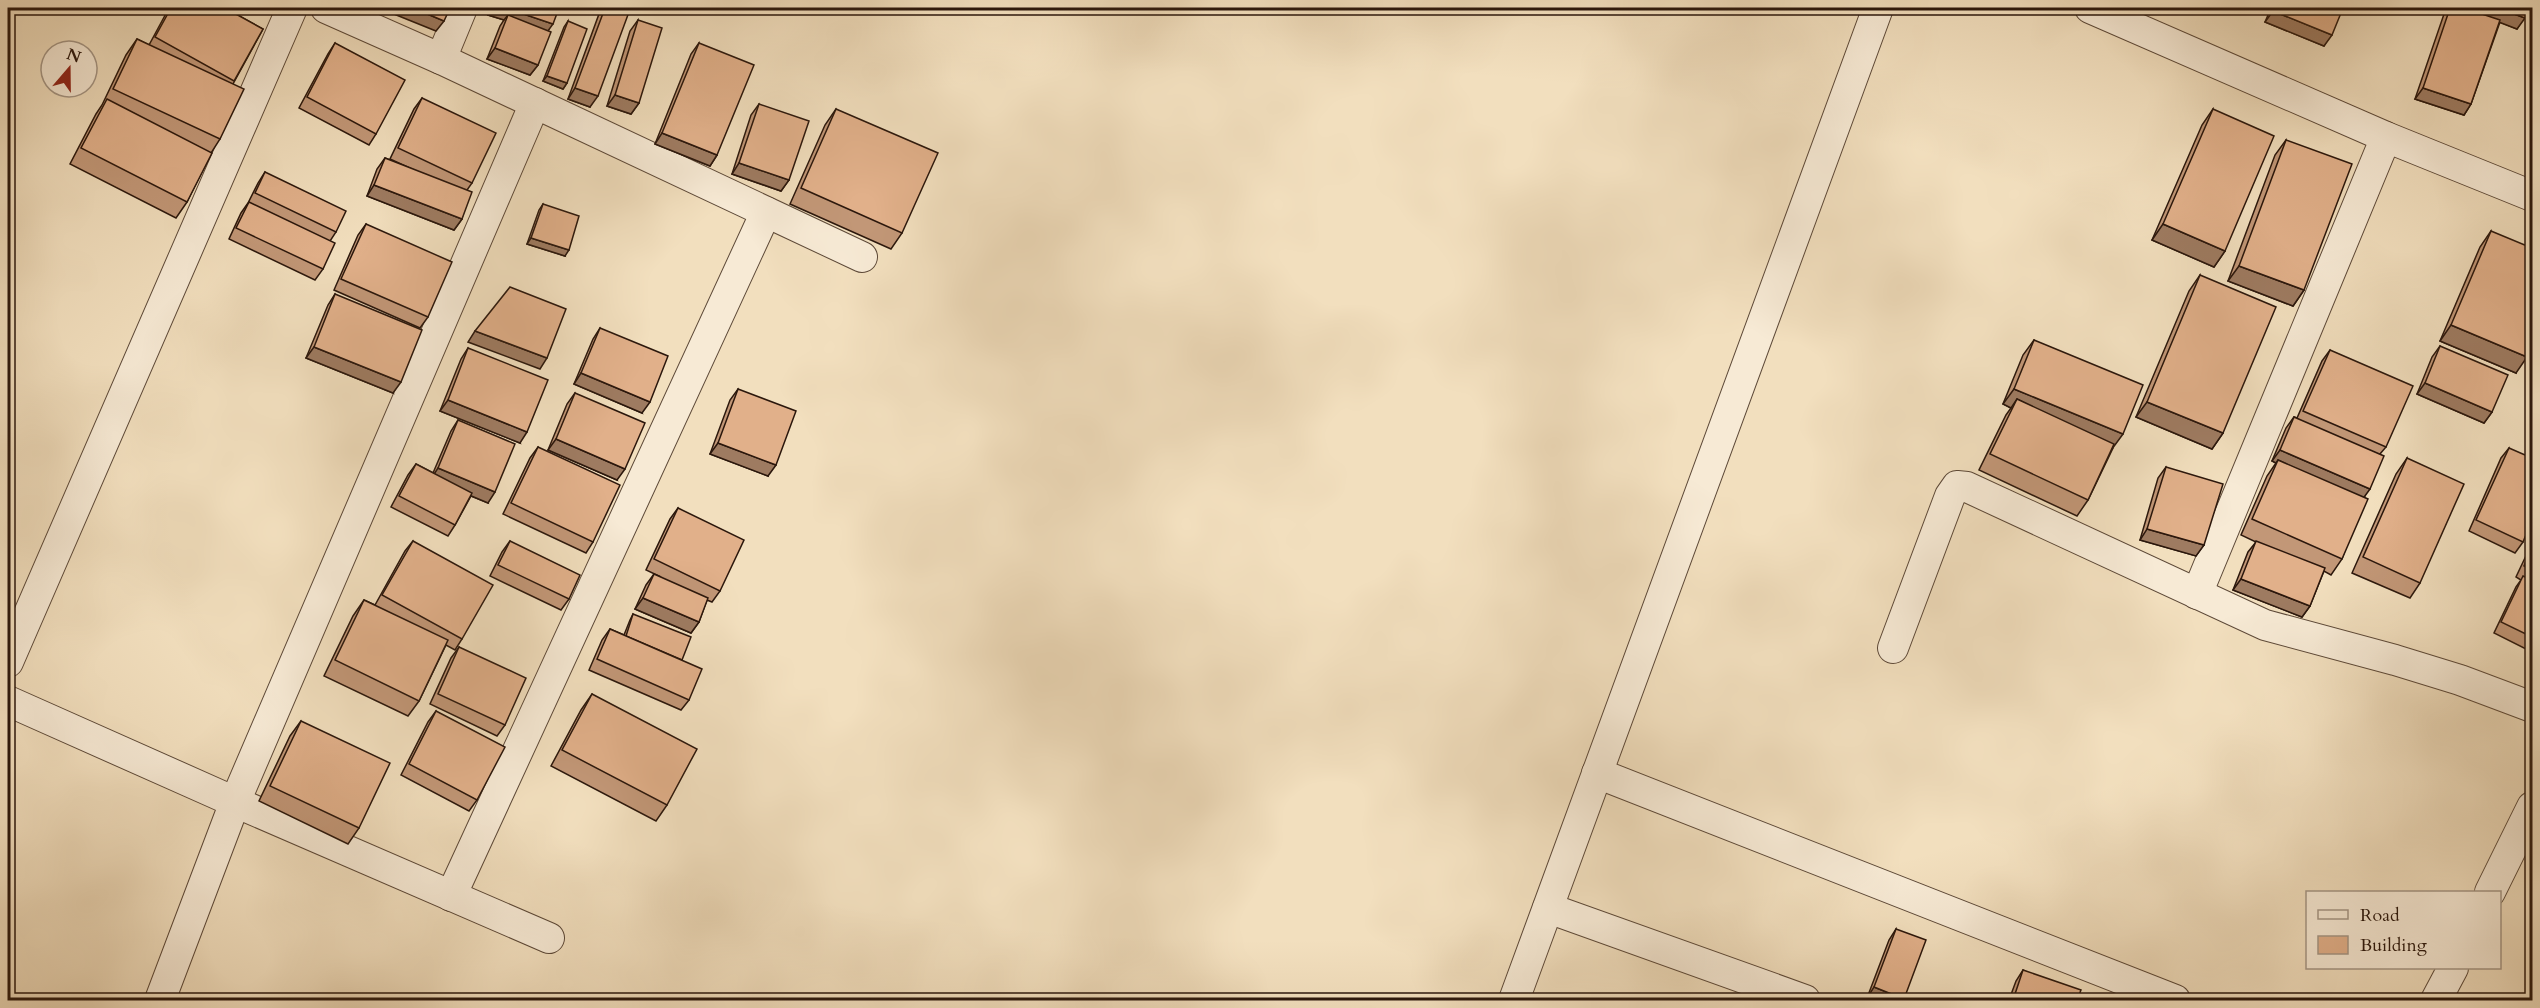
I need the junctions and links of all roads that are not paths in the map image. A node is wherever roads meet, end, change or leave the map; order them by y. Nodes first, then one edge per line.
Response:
1 (292, 8) edge
2 (326, 8) edge
3 (462, 8) edge
4 (1878, 8) edge
5 (2090, 8) edge
6 (441, 59) junction
7 (535, 104) junction
8 (2386, 137) junction
9 (2532, 196) edge
10 (766, 212) junction
11 (862, 257) dead end
12 (2197, 594) junction
13 (1893, 648) dead end
14 (8, 662) edge
15 (8, 701) edge
16 (2532, 707) edge
17 (1597, 773) junction
18 (235, 802) junction
19 (2532, 807) edge
20 (2490, 891) edge
21 (451, 896) junction
22 (1548, 908) junction
23 (549, 938) dead end
24 (2452, 969) edge
25 (160, 1000) edge
26 (1514, 1000) edge
27 (1804, 1000) edge
28 (2175, 1000) edge
29 (2436, 1000) edge

1 - 14 street
2 - 6 street
3 - 6 street
4 - 17 street
5 - 8 street
6 - 7 street
7 - 10 street
7 - 18 street
8 - 9 street
8 - 12 street
10 - 11 street
10 - 21 street
12 - 13 street
12 - 16 street
15 - 18 street
17 - 22 street
17 - 28 street
18 - 21 street
18 - 25 street
19 - 20 street
21 - 23 street
22 - 26 street
22 - 27 street
24 - 29 street

